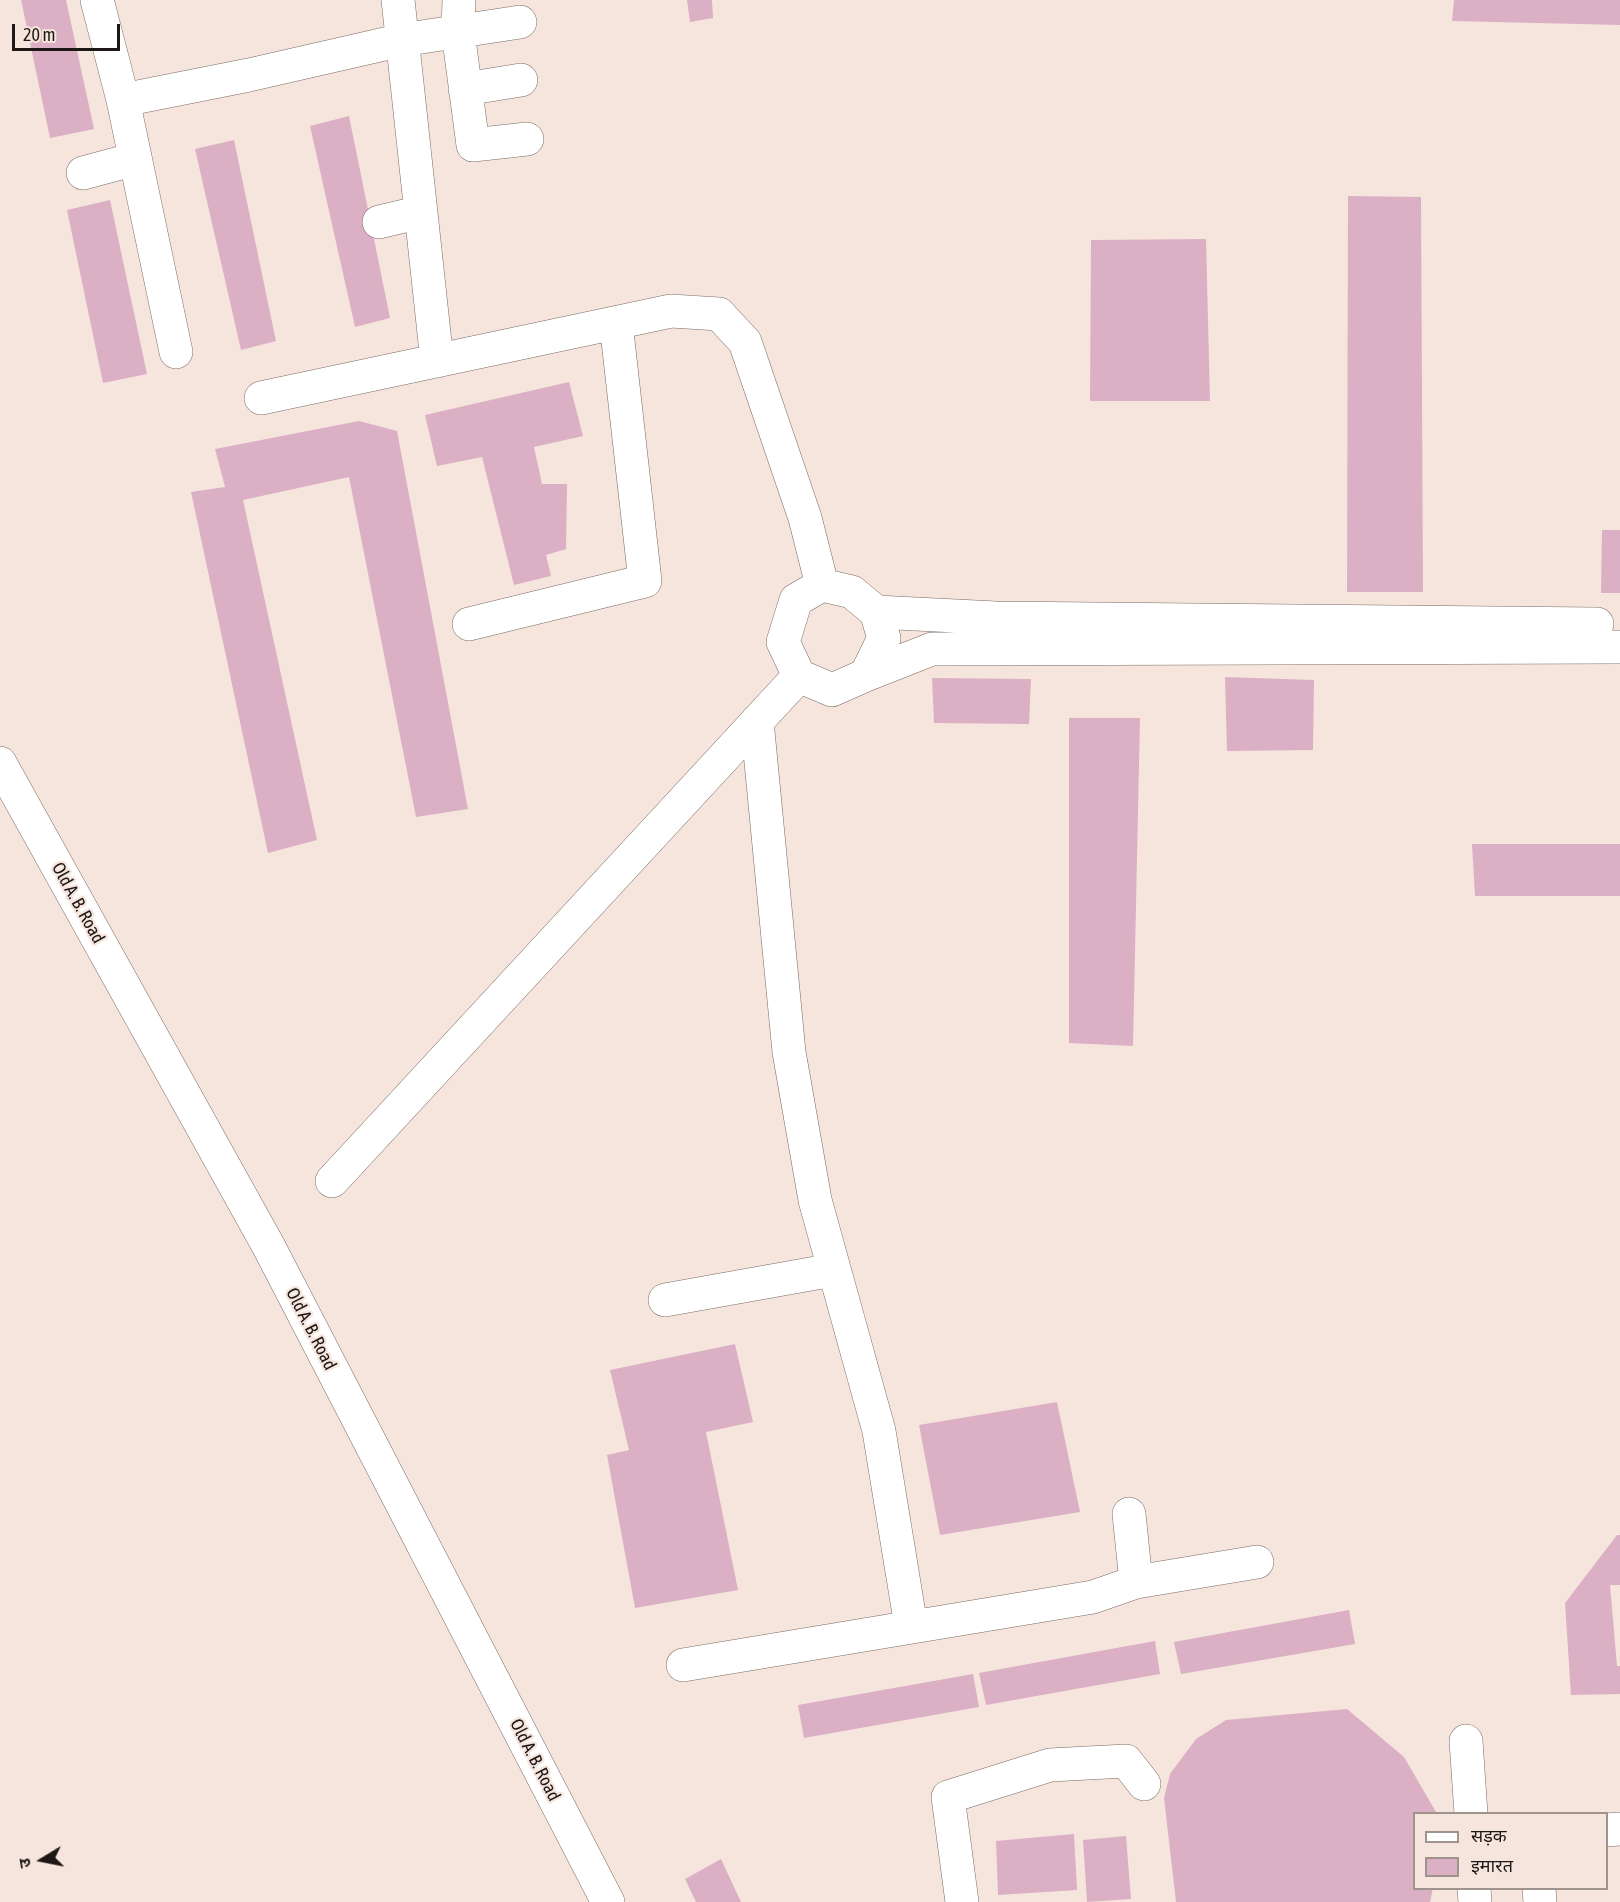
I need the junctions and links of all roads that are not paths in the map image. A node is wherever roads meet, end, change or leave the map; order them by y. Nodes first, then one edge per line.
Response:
1 (97, 0) edge
2 (398, 0) edge
3 (459, 16) edge
4 (520, 22) dead end
5 (402, 40) junction
6 (521, 80) dead end
7 (465, 89) junction
8 (123, 100) junction
9 (527, 139) dead end
10 (135, 159) junction
11 (83, 173) dead end
12 (421, 212) junction
13 (379, 222) dead end
14 (616, 323) junction
15 (176, 351) dead end
16 (437, 361) junction
17 (261, 398) dead end
18 (822, 585) junction
19 (876, 612) junction
20 (469, 624) dead end
21 (1620, 625) edge
22 (1620, 647) edge
23 (866, 675) junction
24 (799, 676) junction
25 (757, 721) junction
26 (0, 763) edge
27 (332, 1181) dead end
28 (833, 1270) junction
29 (665, 1300) dead end
30 (1129, 1514) dead end
31 (1257, 1562) dead end
32 (1136, 1582) junction
33 (911, 1626) junction
34 (683, 1665) dead end
35 (1466, 1741) dead end
36 (1144, 1784) dead end
37 (1471, 1812) edge
38 (608, 1902) edge
39 (962, 1902) edge

1 - 8 street
2 - 5 street
3 - 4 street
3 - 5 street
3 - 7 street
5 - 8 street
5 - 12 street
6 - 7 street
7 - 9 street
8 - 10 street
10 - 11 street
10 - 15 street
12 - 13 street
12 - 16 street
14 - 16 street
14 - 18 street
14 - 20 street
16 - 17 street
18 - 19 street
18 - 24 street
19 - 21 street
19 - 23 street
22 - 23 street
23 - 24 street
24 - 25 street
25 - 27 street
25 - 28 street
26 - 38 street, Old A. B. Road
28 - 29 street
28 - 33 street
30 - 32 street
31 - 32 street
32 - 33 street
33 - 34 street
35 - 37 street
36 - 39 street

